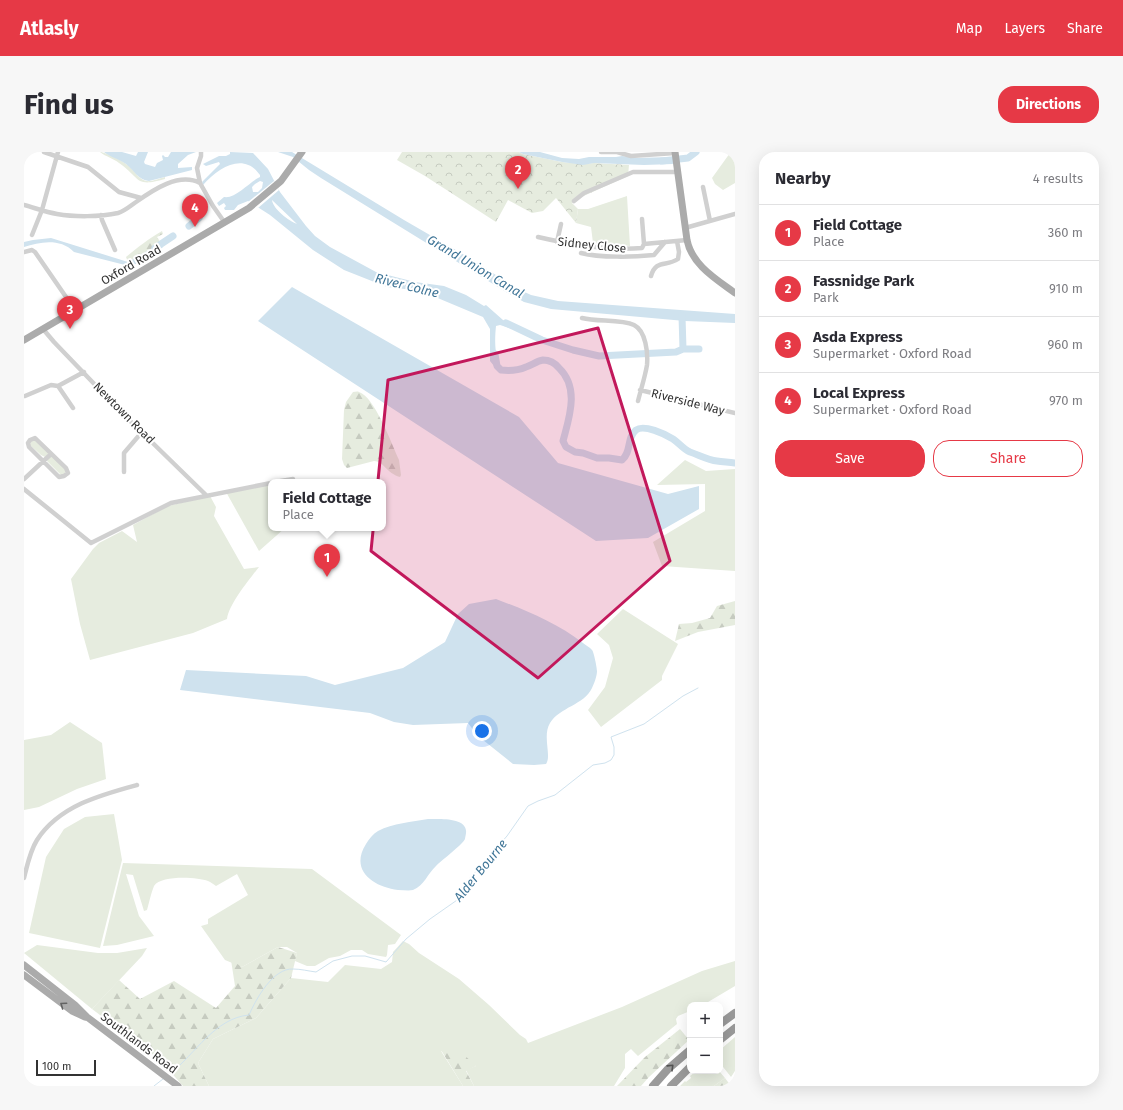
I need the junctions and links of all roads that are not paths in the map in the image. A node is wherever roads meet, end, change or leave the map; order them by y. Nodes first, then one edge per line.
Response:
1 (44, 152) edge
2 (201, 152) edge
3 (302, 152) edge
4 (601, 152) edge
5 (607, 153) edge
6 (57, 154) edge
7 (675, 154) edge
8 (677, 169) junction
9 (200, 183) junction
10 (703, 187) dead end
11 (141, 198) junction
12 (574, 201) dead end
13 (24, 205) edge
14 (42, 210) junction
15 (735, 214) edge
16 (101, 215) junction
17 (642, 219) dead end
18 (710, 221) junction
19 (225, 223) junction
20 (561, 224) dead end
21 (685, 228) junction
22 (32, 235) dead end
23 (538, 237) dead end
24 (687, 240) junction
25 (677, 241) junction
26 (557, 242) junction
27 (665, 242) junction
28 (644, 244) junction
29 (115, 250) dead end
30 (24, 252) edge
31 (581, 253) dead end
32 (651, 276) dead end
33 (735, 293) edge
34 (75, 310) junction
35 (582, 318) dead end
36 (43, 329) junction
37 (24, 340) edge
38 (84, 372) junction
39 (58, 386) junction
40 (640, 390) junction
41 (26, 396) dead end
42 (638, 401) dead end
43 (73, 408) dead end
44 (735, 413) edge
45 (142, 432) junction
46 (51, 454) junction
47 (44, 461) junction
48 (124, 472) dead end
49 (24, 479) edge
50 (268, 484) edge
51 (24, 489) edge
52 (206, 495) junction
53 (137, 785) dead end
54 (24, 878) edge
55 (24, 965) edge
56 (24, 975) edge
57 (735, 1013) edge
58 (87, 1018) junction
59 (723, 1022) edge
60 (735, 1028) edge
61 (722, 1038) edge
62 (687, 1053) edge
63 (687, 1071) edge
64 (178, 1086) edge
65 (653, 1086) edge
66 (671, 1086) edge

1 - 6 street
2 - 9 street
3 - 19 main road, Oxford Road
4 - 5 street
5 - 7 street
6 - 11 street
6 - 14 street
7 - 8 main road
8 - 12 street
8 - 21 main road
9 - 11 street
9 - 19 street
10 - 18 street
11 - 16 street
13 - 14 street
14 - 16 street
14 - 22 street
15 - 18 street
16 - 29 street
17 - 28 street
18 - 21 street
19 - 34 main road, Oxford Road
20 - 26 street
21 - 24 main road
23 - 26 street, Sidney Close
24 - 25 street
24 - 33 main road
25 - 27 street
25 - 32 street
26 - 28 street, Sidney Close
27 - 28 street
27 - 31 street
30 - 34 street
34 - 36 main road, Oxford Road
35 - 40 street, Riverside Way
36 - 37 main road, Oxford Road
36 - 38 street, Newtown Road
38 - 39 street
38 - 45 street, Newtown Road
39 - 41 street
39 - 43 street
40 - 42 street, Riverside Way
40 - 44 street, Riverside Way
45 - 48 street
45 - 52 street, Newtown Road
46 - 47 street
46 - 47 street
46 - 47 street
47 - 49 street
50 - 52 street
51 - 52 street
53 - 54 street
55 - 58 main road
58 -> 56 main road
57 - 59 highway
58 - 64 main road, Southlands Road
60 - 61 highway
65 -> 62 highway
63 - 66 highway

